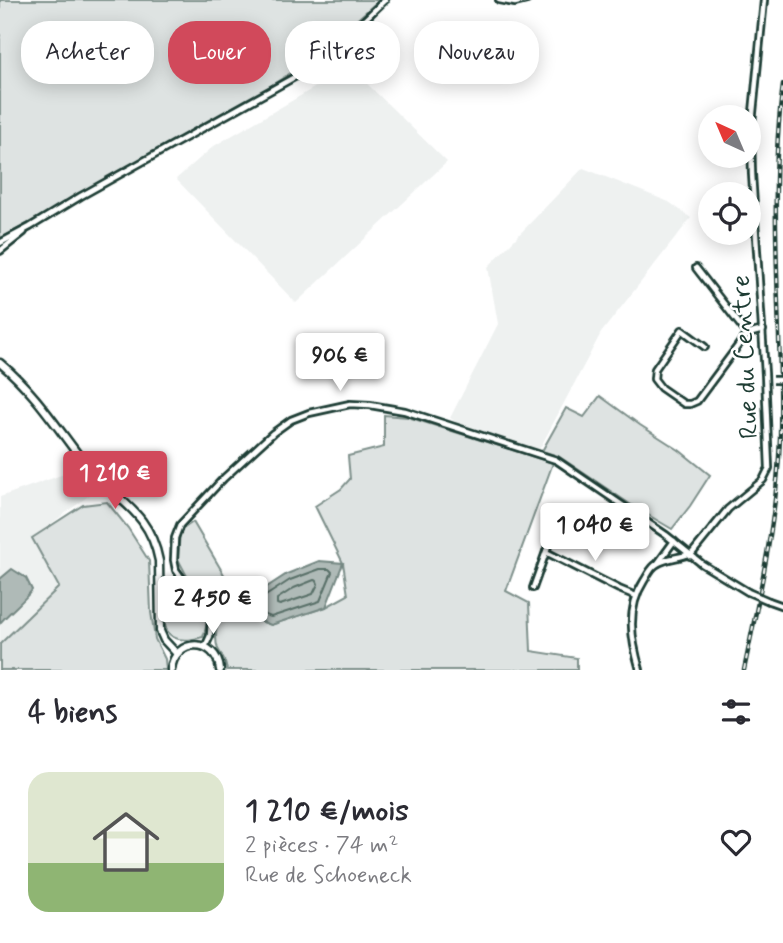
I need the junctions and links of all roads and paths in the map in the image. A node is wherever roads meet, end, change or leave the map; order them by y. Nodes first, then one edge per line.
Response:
1 (386, 0) edge
2 (499, 0) edge
3 (527, 0) edge
4 (764, 0) edge
5 (30, 227) junction
6 (0, 243) edge
7 (0, 251) edge
8 (696, 268) dead end
9 (763, 330) junction
10 (748, 335) junction
11 (705, 347) dead end
12 (1, 364) edge
13 (765, 380) junction
14 (783, 380) edge
15 (552, 535) dead end
16 (674, 541) junction
17 (546, 552) junction
18 (690, 555) junction
19 (658, 563) junction
20 (533, 588) dead end
21 (636, 596) junction
22 (783, 606) edge
23 (205, 647) junction
24 (177, 654) junction
25 (171, 670) edge
26 (220, 670) edge
27 (640, 670) edge

1 - 5 street
2 - 3 street
4 - 9 street, Rue du Centre
5 - 6 street
5 - 7 street
8 - 10 street
9 - 10 street
9 - 13 street, Rue du Centre
10 - 11 street
12 - 24 main road
13 - 14 street, bridge
13 - 18 street, Rue du Centre
15 - 17 street
16 - 18 street
16 - 19 street
16 - 23 street
17 - 20 street
17 - 21 street
18 - 19 street
18 - 22 street, bridge
19 - 21 street
21 - 27 street
23 - 24 main road
23 - 26 main road
24 - 25 main road

